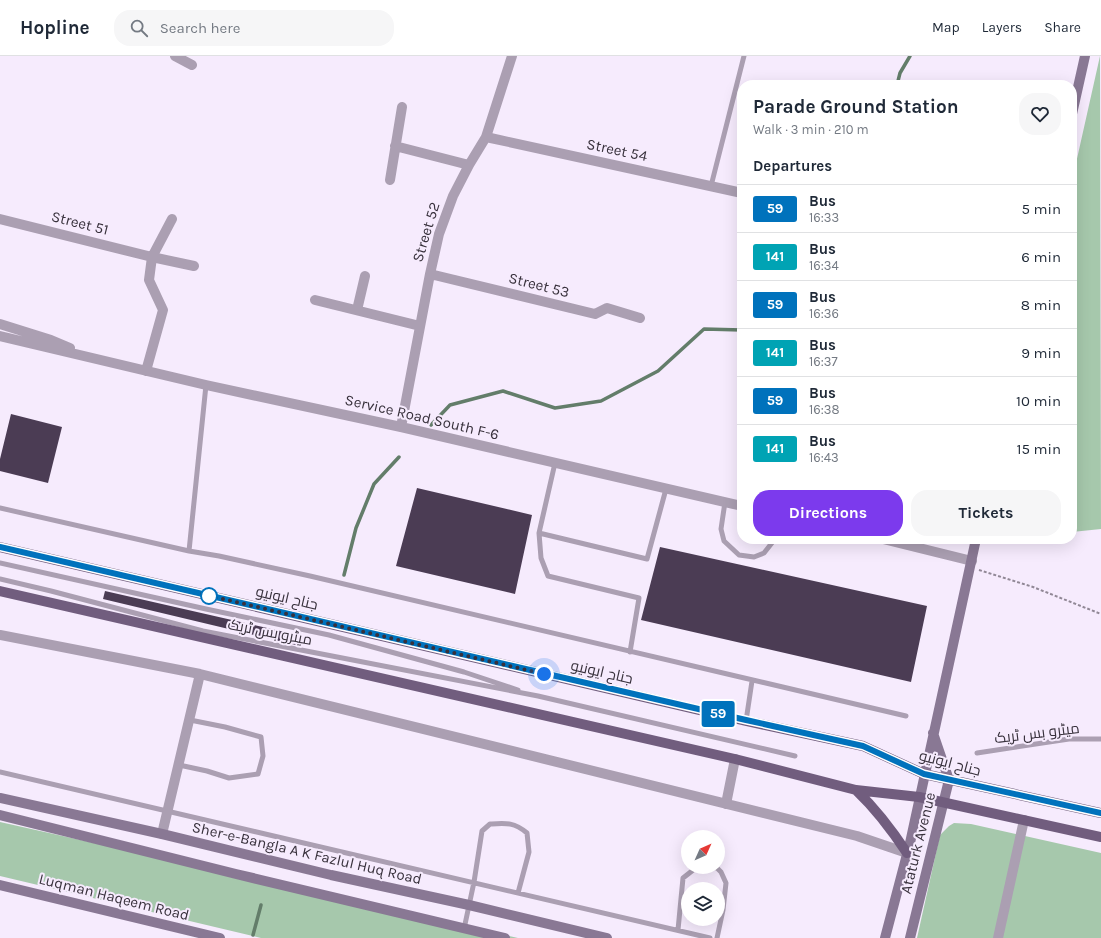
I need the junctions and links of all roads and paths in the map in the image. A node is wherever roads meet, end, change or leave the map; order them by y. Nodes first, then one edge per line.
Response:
1 (175, 56) edge
2 (512, 56) edge
3 (744, 56) edge
4 (1085, 56) edge
5 (192, 64) dead end
6 (738, 80) edge
7 (737, 84) edge
8 (1077, 92) edge
9 (402, 107) dead end
10 (486, 137) junction
11 (395, 146) junction
12 (468, 165) junction
13 (390, 180) dead end
14 (711, 186) junction
15 (737, 192) edge
16 (0, 219) edge
17 (172, 219) dead end
18 (152, 258) junction
19 (194, 266) dead end
20 (430, 274) junction
21 (364, 276) dead end
22 (315, 300) dead end
23 (357, 310) junction
24 (640, 318) dead end
25 (0, 324) edge
26 (420, 326) junction
27 (0, 336) edge
28 (96, 359) junction
29 (146, 371) junction
30 (206, 385) junction
31 (401, 427) junction
32 (555, 463) junction
33 (666, 489) junction
34 (725, 502) junction
35 (737, 505) edge
36 (0, 508) edge
37 (539, 533) junction
38 (771, 544) edge
39 (901, 544) edge
40 (975, 544) edge
41 (0, 547) edge
42 (189, 551) junction
43 (0, 562) edge
44 (971, 564) junction
45 (0, 579) edge
46 (0, 591) edge
47 (1101, 614) edge
48 (0, 635) edge
49 (630, 652) junction
50 (200, 674) junction
51 (752, 681) junction
52 (538, 696) junction
53 (906, 716) dead end
54 (190, 720) junction
55 (746, 720) junction
56 (933, 733) junction
57 (1101, 739) edge
58 (977, 753) dead end
59 (795, 756) dead end
60 (735, 759) junction
61 (179, 765) junction
62 (0, 772) edge
63 (924, 774) junction
64 (949, 780) junction
65 (856, 790) junction
66 (919, 797) junction
67 (0, 798) edge
68 (943, 802) junction
69 (726, 804) junction
70 (168, 810) junction
71 (1101, 813) edge
72 (0, 815) edge
73 (1024, 820) junction
74 (162, 834) junction
75 (1101, 837) edge
76 (908, 853) junction
77 (688, 874) edge
78 (722, 874) edge
79 (474, 882) junction
80 (0, 885) edge
81 (518, 893) junction
82 (469, 905) junction
83 (464, 929) junction
84 (678, 930) junction
85 (216, 937) edge
86 (505, 938) edge
87 (607, 938) edge
88 (710, 938) edge
89 (717, 938) edge
90 (886, 938) edge
91 (910, 938) edge
92 (998, 938) edge

1 - 5 street
2 - 10 street, Street 52
3 - 6 lane
4 - 8 main road
7 - 14 lane
9 - 11 street
10 - 12 street, Street 52
10 - 14 street, Street 54
11 - 12 street
11 - 13 street
12 - 20 street, Street 52
14 - 15 street, Street 54
16 - 18 street, Street 51
17 - 18 street
18 - 19 street, Street 51
18 - 29 street
20 - 24 street, Street 53
20 - 26 street, Street 52
21 - 23 street
22 - 23 street
23 - 26 street
25 - 28 street, Service Road South F-6
26 - 31 street, Street 52
27 - 28 street, Service Road South F-6
28 - 29 street, Service Road South F-6
29 - 30 street, Service Road South F-6
30 - 31 street, Service Road South F-6
30 - 42 lane
31 - 32 street, Service Road South F-6
32 - 33 street, Service Road South F-6
32 - 37 lane
33 - 34 street, Service Road South F-6
33 - 37 lane
34 - 35 street, Service Road South F-6
34 - 38 lane
36 - 42 lane
37 - 49 lane
39 - 44 street
40 - 44 main road, Ataturk Avenue
41 - 55 main road, جناح ایونیو
42 - 49 lane
43 - 52 lane, میٹرو بس ٹریک
44 - 47 path
44 - 56 main road, Ataturk Avenue
45 - 52 lane, میٹرو بس ٹریک
46 - 60 main road
48 - 50 street
49 - 51 lane
50 - 54 street
50 - 69 street
51 - 53 lane
51 - 55 lane
52 - 59 lane, میٹرو بس ٹریک
54 - 61 street
54 - 61 lane
55 - 63 main road, جناح ایونیو
56 - 63 main road, Ataturk Avenue
56 - 64 main road, Ataturk Avenue
57 - 58 lane, میٹرو بس ٹریک
60 - 65 main road
60 - 69 street
61 - 70 street
62 - 70 lane
63 - 64 main road, جناح ایونیو
63 - 66 main road, Ataturk Avenue
64 - 68 main road, Ataturk Avenue
64 - 71 main road, جناح ایونیو
65 - 66 main road
65 - 76 main road
66 - 68 main road
66 - 76 main road, Ataturk Avenue
67 - 74 main road, Sher-e-Bangla A K Fazlul Huq Road
68 - 73 main road
68 - 91 main road, Ataturk Avenue
69 - 76 street
70 - 74 street
70 - 79 lane
72 - 83 main road
73 - 75 main road
73 - 92 street
74 - 82 main road, Sher-e-Bangla A K Fazlul Huq Road
76 - 90 main road, Ataturk Avenue
77 - 84 lane
78 - 89 lane
79 - 81 lane
79 - 81 lane
79 - 82 lane
80 - 85 main road, Luqman Haqeem Road
81 - 84 lane
82 - 83 lane
82 - 87 main road, Sher-e-Bangla A K Fazlul Huq Road
83 - 86 main road
84 - 88 lane

